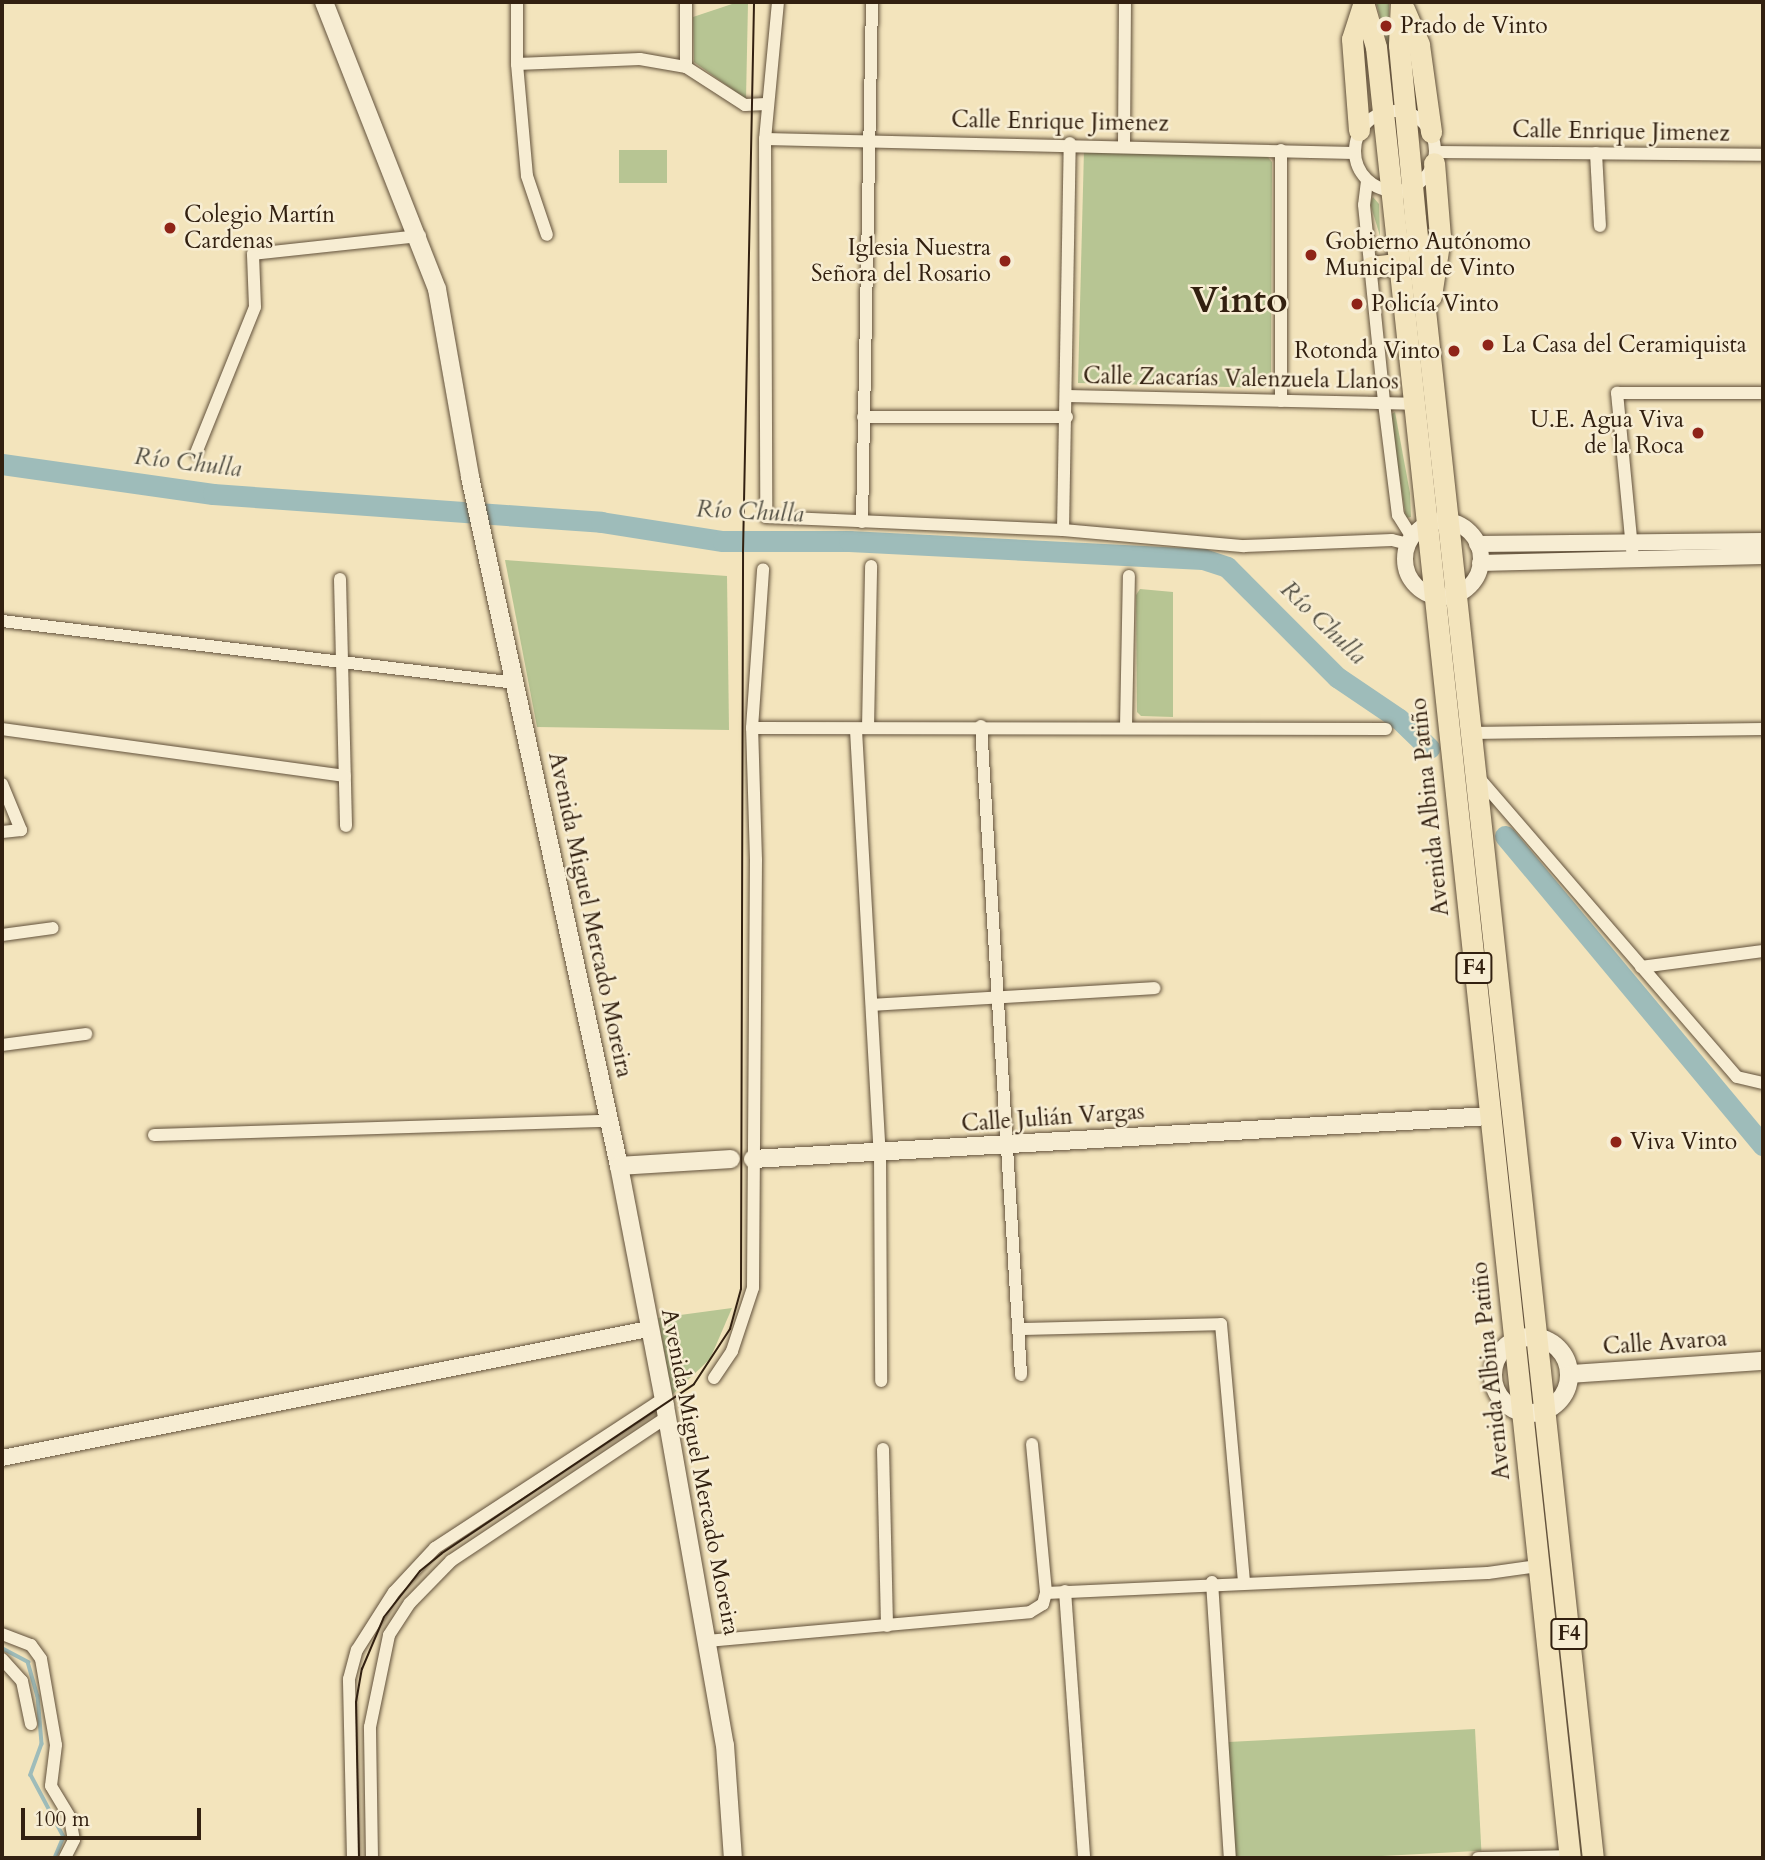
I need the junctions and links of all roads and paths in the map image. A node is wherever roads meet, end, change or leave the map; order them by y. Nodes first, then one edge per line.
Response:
1 (324, 2) edge
2 (517, 2) edge
3 (686, 2) edge
4 (778, 2) edge
5 (872, 2) edge
6 (1125, 2) edge
7 (1364, 2) edge
8 (1401, 2) edge
9 (517, 64) junction
10 (686, 67) junction
11 (766, 104) junction
12 (1382, 113) junction
13 (1405, 113) junction
14 (1359, 131) junction
15 (765, 139) junction
16 (869, 139) junction
17 (1070, 144) junction
18 (1124, 144) junction
19 (1434, 149) junction
20 (1281, 150) junction
21 (1354, 152) junction
22 (1596, 153) junction
23 (1763, 155) edge
24 (1367, 181) junction
25 (1412, 186) junction
26 (1390, 191) junction
27 (1600, 226) dead end
28 (547, 235) dead end
29 (420, 236) junction
30 (1397, 264) junction
31 (1371, 267) junction
32 (1427, 325) junction
33 (1763, 393) edge
34 (1067, 396) junction
35 (1280, 401) junction
36 (1384, 403) junction
37 (1413, 404) junction
38 (863, 417) junction
39 (1067, 417) junction
40 (196, 453) dead end
41 (862, 522) junction
42 (1448, 522) junction
43 (1063, 530) junction
44 (1415, 535) junction
45 (1763, 541) edge
46 (1477, 544) junction
47 (1632, 551) junction
48 (1763, 556) edge
49 (1480, 564) junction
50 (871, 566) dead end
51 (763, 569) dead end
52 (1129, 576) dead end
53 (340, 579) dead end
54 (1456, 595) junction
55 (1434, 596) junction
56 (2, 621) edge
57 (342, 662) junction
58 (516, 683) junction
59 (981, 726) junction
60 (1126, 727) junction
61 (752, 728) junction
62 (2, 729) edge
63 (862, 729) junction
64 (1386, 729) dead end
65 (1763, 729) edge
66 (1471, 733) junction
67 (1475, 773) junction
68 (345, 776) junction
69 (2, 784) edge
70 (346, 825) dead end
71 (2, 832) edge
72 (53, 928) dead end
73 (2, 935) edge
74 (1763, 951) edge
75 (1641, 967) junction
76 (1154, 988) dead end
77 (997, 996) junction
78 (873, 1005) junction
79 (86, 1034) dead end
80 (2, 1045) edge
81 (1763, 1083) edge
82 (1490, 1116) junction
83 (610, 1121) junction
84 (155, 1135) dead end
85 (1008, 1145) junction
86 (880, 1153) junction
87 (732, 1159) joint
88 (753, 1159) junction
89 (620, 1166) junction
90 (648, 1329) junction
91 (1019, 1329) junction
92 (1536, 1337) junction
93 (1514, 1341) junction
94 (1763, 1362) edge
95 (1570, 1374) junction
96 (1021, 1375) dead end
97 (714, 1378) dead end
98 (881, 1381) dead end
99 (664, 1398) junction
100 (1544, 1411) junction
101 (1522, 1412) junction
102 (667, 1417) junction
103 (1032, 1444) dead end
104 (883, 1449) dead end
105 (2, 1458) edge
106 (1538, 1566) junction
107 (1213, 1582) junction
108 (1244, 1582) junction
109 (1065, 1591) junction
110 (1046, 1593) junction
111 (887, 1626) junction
112 (2, 1633) edge
113 (706, 1641) junction
114 (2, 1659) edge
115 (31, 1724) dead end
116 (1570, 1857) edge
117 (65, 1858) edge
118 (353, 1858) edge
119 (372, 1858) edge
120 (733, 1858) edge
121 (1084, 1858) edge
122 (1230, 1858) edge
123 (1478, 1858) edge
124 (1593, 1858) edge

1 - 29 main road, Avenida Miguel Mercado Moreira
2 - 9 street
3 - 10 street
4 - 11 street
5 - 16 street
6 - 18 street
7 - 12 highway, Avenida Albina Patiño / F4
7 - 14 highway
8 - 13 highway, F4
8 - 19 highway
9 - 10 street
9 - 28 street
10 - 11 street
11 - 15 street
12 - 13 street
12 - 14 street
12 - 26 highway, Avenida Albina Patiño / F4
13 - 19 street
13 - 25 highway, F4
14 - 21 street
15 - 16 street, Calle Enrique Jimenez
15 - 41 street
16 - 17 street, Calle Enrique Jimenez
16 - 38 street
17 - 18 street, Calle Enrique Jimenez
17 - 34 street
18 - 20 street, Calle Enrique Jimenez
19 - 22 street, Calle Enrique Jimenez
19 - 25 street
19 - 32 highway
20 - 21 street, Calle Enrique Jimenez
20 - 35 street
21 - 24 street
22 - 23 street, Calle Enrique Jimenez
22 - 27 street
24 - 26 street
24 - 31 street
25 - 26 street
25 - 32 highway, F4
26 - 30 highway, Avenida Albina Patiño / F4
29 - 40 street
29 - 58 main road, Avenida Miguel Mercado Moreira
30 - 31 highway
30 - 37 highway, Avenida Albina Patiño / F4
31 - 36 street
32 - 42 highway, F4
33 - 47 street
34 - 35 street, Calle Zacarías Valenzuela Llanos
34 - 39 street
35 - 36 street, Calle Zacarías Valenzuela Llanos
36 - 37 street, Calle Zacarías Valenzuela Llanos
36 - 44 street
37 - 44 highway, Avenida Albina Patiño / F4
38 - 39 street
38 - 41 street
39 - 43 street
41 - 43 street
42 - 44 street
42 - 46 street
42 - 54 highway, F4
43 - 44 street
44 - 55 highway, Avenida Albina Patiño / F4
45 - 47 street
46 - 47 street
46 - 49 street
47 - 48 street
47 - 49 street
49 - 54 street
50 - 63 street
51 - 61 street
52 - 60 street
53 - 57 street
54 - 55 street
54 - 66 highway, F4
55 - 82 highway, Avenida Albina Patiño / F4
56 - 57 street
57 - 58 street
57 - 68 street
58 - 83 main road, Avenida Miguel Mercado Moreira
59 - 60 street
59 - 63 street
59 - 77 street
60 - 64 street
61 - 63 street
61 - 88 street
62 - 68 street
63 - 78 street
65 - 66 street
66 - 67 highway, F4
67 - 75 street
67 - 92 highway, F4
68 - 70 street
69 - 71 street
72 - 73 street
74 - 75 street
75 - 81 street
76 - 77 street
77 - 78 street
77 - 85 street
78 - 86 street
79 - 80 street
82 - 85 main road, Calle Julián Vargas
82 - 93 highway, Avenida Albina Patiño / F4
83 - 84 street
83 - 89 main road, Avenida Miguel Mercado Moreira
85 - 86 main road, Calle Julián Vargas
85 - 91 street
86 - 88 main road, Calle Julián Vargas
86 - 98 street
87 - 88 street, Calle Julián Vargas
87 - 89 main road, Calle Julián Vargas
88 - 97 street
89 - 90 main road, Avenida Miguel Mercado Moreira
90 - 99 main road, Avenida Miguel Mercado Moreira
90 - 105 street
91 - 96 street
91 - 108 street
92 - 93 main road
92 - 95 main road
92 - 100 highway, F4
93 - 101 highway, Avenida Albina Patiño / F4
94 - 95 main road, Calle Avaroa
95 - 100 main road
99 - 102 main road, Avenida Miguel Mercado Moreira
99 - 118 street
100 - 101 main road
100 - 124 highway, F4
101 - 106 highway, Avenida Albina Patiño / F4
102 - 113 main road, Avenida Miguel Mercado Moreira
102 - 119 street
103 - 110 street
104 - 111 street
106 - 108 street
106 - 116 highway, Avenida Albina Patiño / F4
107 - 108 street
107 - 109 street
107 - 122 street
109 - 110 street
109 - 121 street
110 - 111 street
111 - 113 street
112 - 117 street
113 - 120 main road, Avenida Miguel Mercado Moreira
114 - 115 street
116 - 123 street

